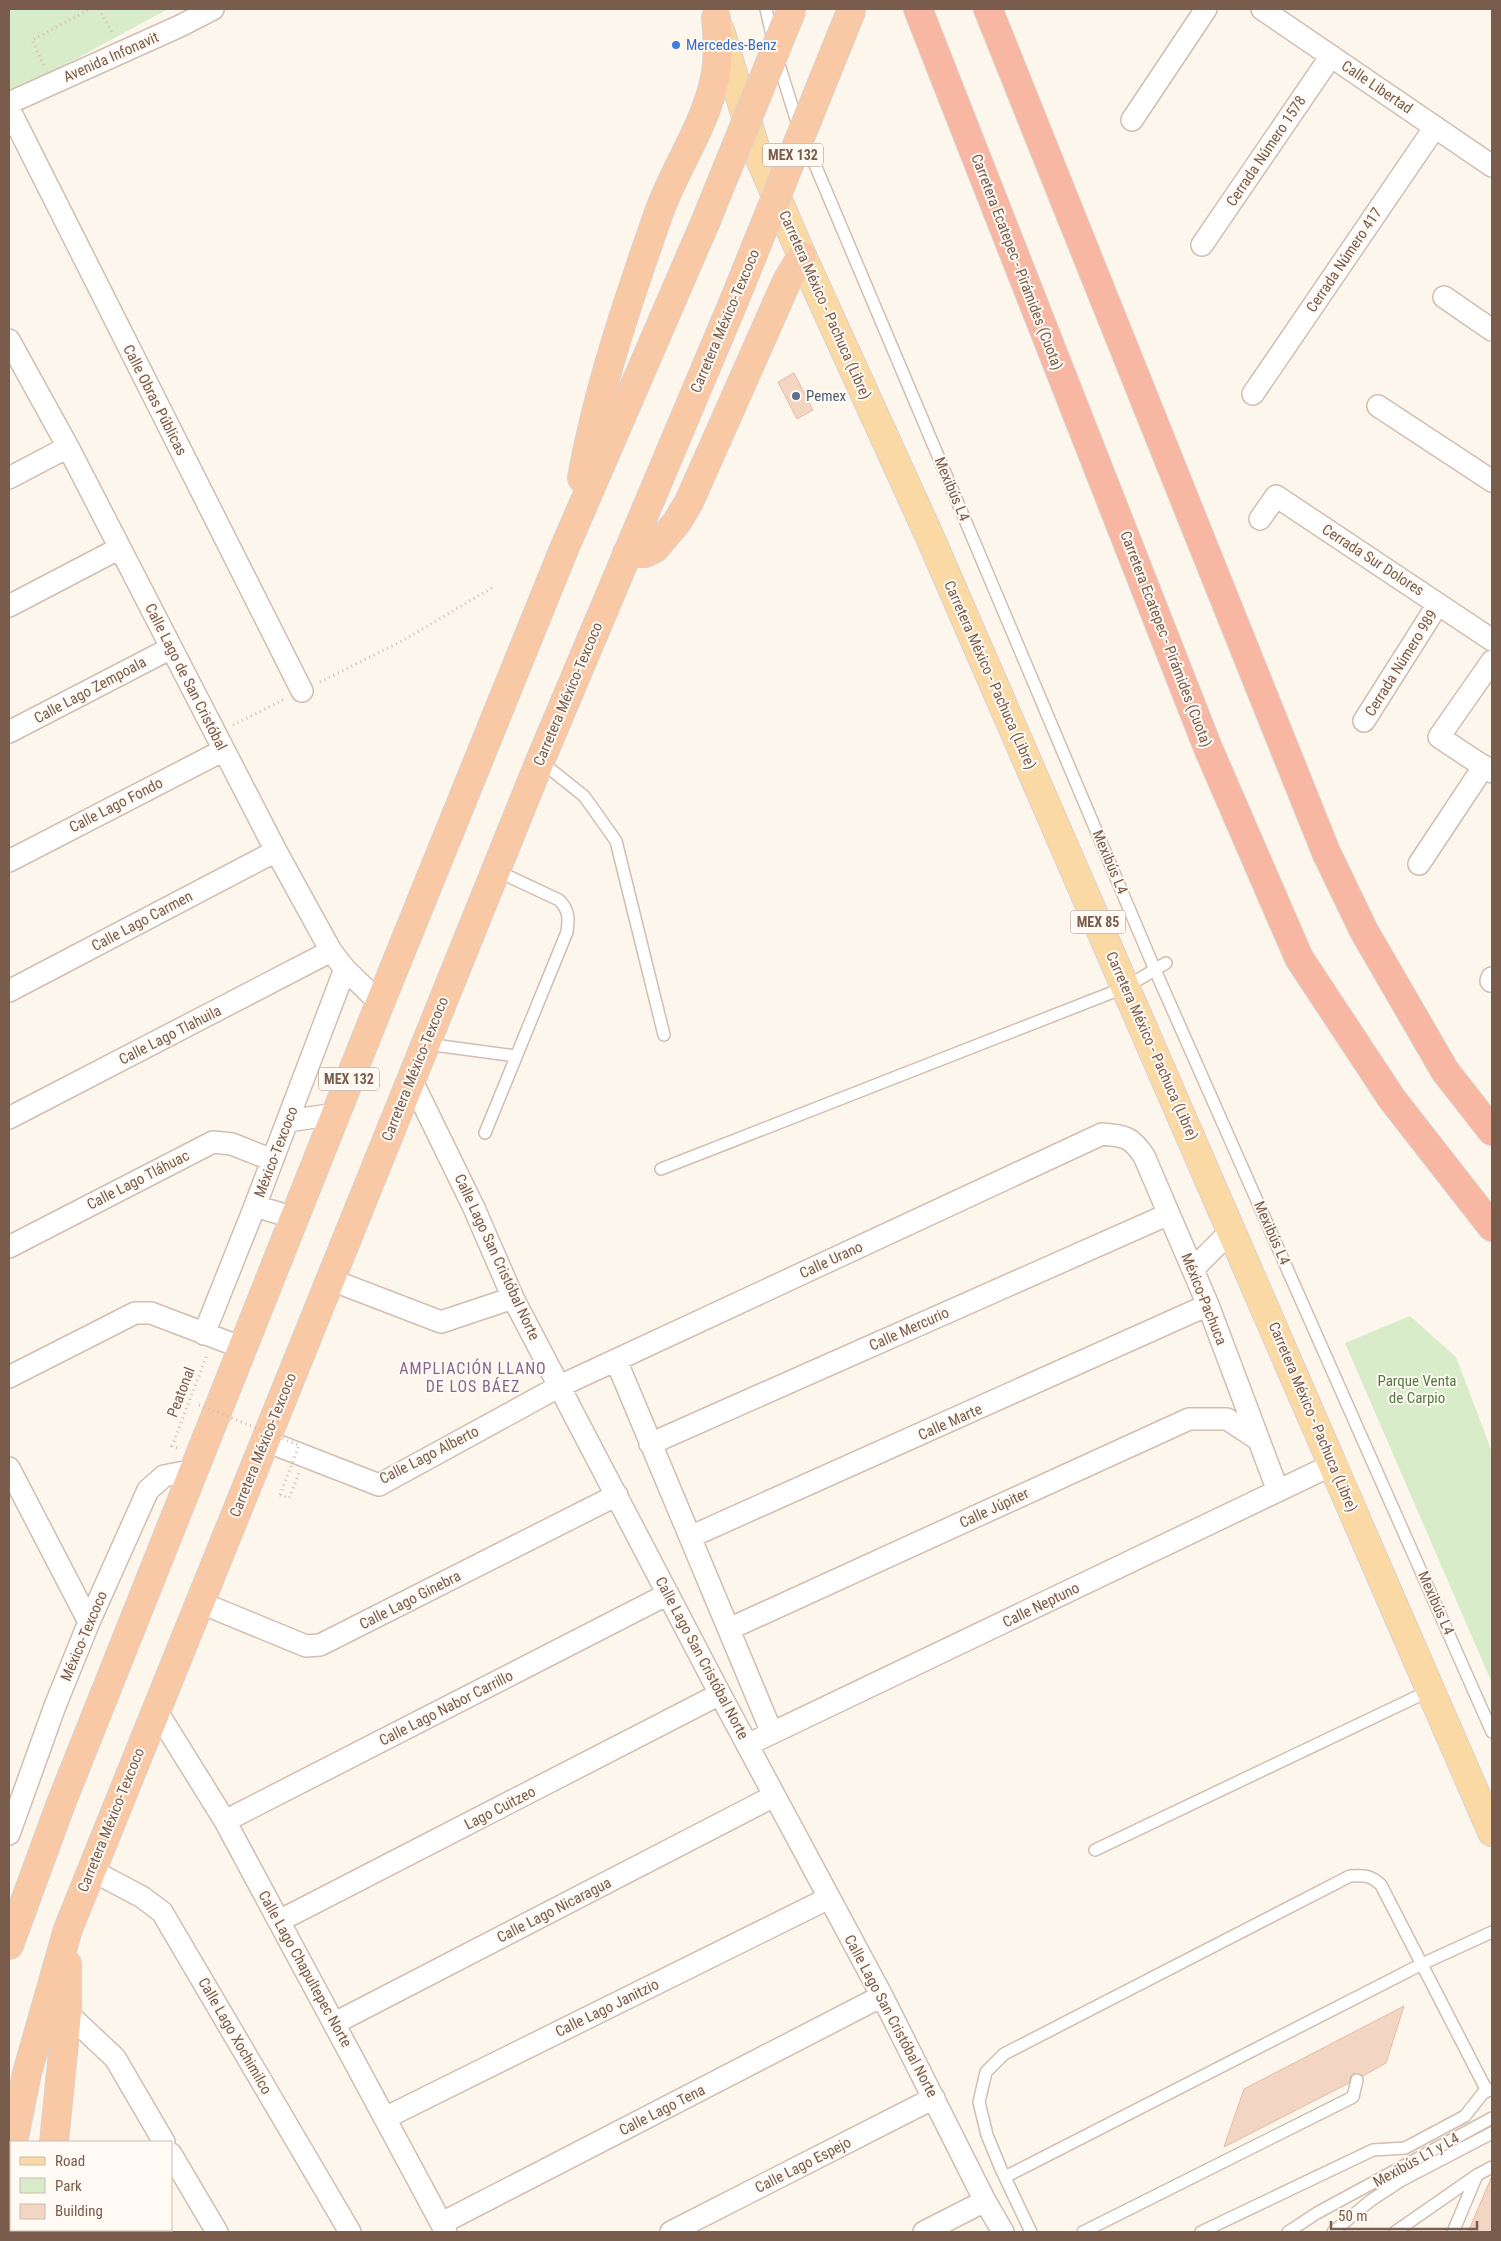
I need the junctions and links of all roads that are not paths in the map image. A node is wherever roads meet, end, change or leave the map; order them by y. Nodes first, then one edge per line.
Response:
1 (213, 9) edge
2 (766, 9) edge
3 (792, 9) edge
4 (852, 9) edge
5 (918, 9) edge
6 (988, 9) edge
7 (1206, 9) edge
8 (1262, 9) edge
9 (715, 13) edge
10 (1331, 56) junction
11 (9, 103) edge
12 (9, 109) edge
13 (1132, 120) dead end
14 (1434, 127) junction
15 (1492, 166) edge
16 (1202, 245) dead end
17 (802, 256) junction
18 (1444, 298) dead end
19 (1492, 330) edge
20 (9, 342) edge
21 (1253, 394) dead end
22 (1378, 406) dead end
23 (68, 447) junction
24 (9, 478) edge
25 (1492, 481) edge
26 (1260, 519) dead end
27 (575, 525) junction
28 (120, 548) junction
29 (628, 553) junction
30 (1438, 604) junction
31 (9, 606) edge
32 (1492, 640) edge
33 (171, 648) junction
34 (1489, 671) edge
35 (302, 691) road end
36 (1364, 721) dead end
37 (9, 732) edge
38 (220, 742) junction
39 (540, 761) junction
40 (1488, 769) edge
41 (276, 851) junction
42 (9, 861) edge
43 (1419, 864) dead end
44 (496, 870) junction
45 (330, 951) junction
46 (1166, 963) dead end
47 (345, 969) junction
48 (1155, 970) junction
49 (1126, 987) junction
50 (9, 991) edge
51 (380, 1003) junction
52 (664, 1035) dead end
53 (425, 1044) junction
54 (516, 1056) junction
55 (410, 1079) junction
56 (336, 1114) junction
57 (9, 1118) edge
58 (288, 1121) junction
59 (1492, 1131) edge
60 (485, 1133) dead end
61 (1102, 1134) joint
62 (272, 1160) junction
63 (661, 1169) dead end
64 (256, 1206) junction
65 (1169, 1214) junction
66 (295, 1218) junction
67 (1492, 1226) edge
68 (1232, 1230) junction
69 (9, 1247) edge
70 (1192, 1269) junction
71 (329, 1279) junction
72 (514, 1298) junction
73 (1208, 1305) junction
74 (209, 1336) junction
75 (243, 1348) junction
76 (616, 1360) junction
77 (9, 1377) edge
78 (560, 1386) junction
79 (1259, 1440) junction
80 (266, 1441) junction
81 (650, 1444) junction
82 (188, 1460) junction
83 (1334, 1464) junction
84 (10, 1475) edge
85 (1278, 1491) junction
86 (616, 1495) junction
87 (690, 1537) junction
88 (668, 1594) junction
89 (199, 1602) junction
90 (89, 1622) junction
91 (729, 1630) junction
92 (1431, 1690) junction
93 (720, 1694) junction
94 (156, 1710) junction
95 (1492, 1732) edge
96 (772, 1733) junction
97 (747, 1745) junction
98 (774, 1796) junction
99 (225, 1821) junction
100 (1492, 1832) edge
101 (9, 1834) edge
102 (1095, 1850) dead end
103 (91, 1870) junction
104 (829, 1898) junction
105 (279, 1921) junction
106 (68, 1929) junction
107 (1492, 1932) edge
108 (9, 1943) edge
109 (1422, 1964) junction
110 (882, 1996) junction
111 (67, 2013) junction
112 (334, 2023) junction
113 (1357, 2080) dead end
114 (1489, 2090) edge
115 (934, 2098) junction
116 (385, 2118) junction
117 (1492, 2118) edge
118 (1492, 2133) edge
119 (13, 2141) edge
120 (54, 2141) edge
121 (163, 2141) edge
122 (172, 2156) edge
123 (1492, 2167) edge
124 (1477, 2175) junction
125 (1005, 2177) junction
126 (985, 2201) junction
127 (444, 2228) edge
128 (217, 2232) edge
129 (350, 2232) edge
130 (671, 2232) edge
131 (924, 2232) edge
132 (1003, 2232) edge
133 (1031, 2232) edge
134 (1083, 2232) edge
135 (1201, 2232) edge
136 (1288, 2232) edge
137 (1332, 2232) edge
138 (1395, 2232) edge
139 (1453, 2232) edge

1 - 11 street, Avenida Infonavit
2 - 48 lane, Mexibús L4
3 - 27 highway, MEX 132, bridge
4 - 29 highway, Carretera México-Texcoco / MEX 132, bridge
5 - 67 highway, Carretera Ecatepec - Pirámides (Cuota)
6 - 59 highway
7 - 13 street
8 - 10 street, Calle Libertad
9 - 17 main road, Carretera México - Pachuca (Libre) / MEX 85
9 - 27 highway
10 - 14 street, Calle Libertad
10 - 16 street, Cerrada Número 1578
12 - 35 street, Calle Obras Públicas
14 - 15 street, Calle Libertad
14 - 21 street, Cerrada Número 417
17 - 29 highway
17 - 49 main road, Carretera México - Pachuca (Libre) / MEX 85
18 - 19 street
20 - 23 street, Calle Lago de San Cristóbal
22 - 25 street
23 - 24 street
23 - 28 street, Calle Lago de San Cristóbal
26 - 30 street, Cerrada Sur Dolores
27 - 51 highway, MEX 132
28 - 31 street
28 - 33 street, Calle Lago de San Cristóbal
29 - 39 highway, Carretera México-Texcoco / MEX 132
30 - 32 street, Cerrada Sur Dolores
30 - 36 street, Cerrada Número 989
33 - 37 street, Calle Lago Zempoala
33 - 38 street, Calle Lago de San Cristóbal
34 - 40 street
38 - 41 street, Calle Lago de San Cristóbal
38 - 42 street, Calle Lago Fondo
39 - 44 highway, Carretera México-Texcoco / MEX 132
39 - 52 lane
40 - 43 street
41 - 45 street, Calle Lago de San Cristóbal
41 - 50 street, Calle Lago Carmen
44 - 53 highway, Carretera México-Texcoco / MEX 132
44 - 54 lane
45 - 47 street, Calle Lago de San Cristóbal
45 - 57 street, Calle Lago Tlahuila
46 - 48 lane
47 - 51 street, Calle Lago de San Cristóbal
47 - 58 street, México-Texcoco
48 - 49 lane
48 - 95 lane, Mexibús L4
49 - 63 lane
49 - 68 main road, Carretera México - Pachuca (Libre) / MEX 85
51 - 56 highway, MEX 132
53 - 54 lane
53 - 55 highway, Carretera México-Texcoco / MEX 132
54 - 60 lane
55 - 71 highway, Carretera México-Texcoco / MEX 132
55 - 72 street, Calle Lago San Cristóbal Norte
56 - 58 street
56 - 66 highway, MEX 132
58 - 62 street, México-Texcoco
61 - 65 street, México-Pachuca
61 - 76 street, Calle Urano
62 - 64 street, México-Texcoco
62 - 69 street, Calle Lago Tláhuac
64 - 66 street
64 - 74 street, México-Texcoco
65 - 70 street, México-Pachuca
65 - 81 street, Calle Mercurio
66 - 75 highway, MEX 132
68 - 70 street
68 - 83 main road, Carretera México - Pachuca (Libre) / MEX 85
70 - 73 street, México-Pachuca
71 - 72 street
71 - 80 highway, Carretera México-Texcoco / MEX 132
72 - 78 street, Calle Lago San Cristóbal Norte
73 - 79 street, México-Pachuca
73 - 87 street, Calle Marte
74 - 75 street
74 - 77 street
75 - 82 highway, MEX 132
76 - 78 street, Calle Urano
76 - 81 street, Calle Lago San Cristóbal Norte
78 - 80 street, Calle Lago Alberto
78 - 86 street, Calle Lago San Cristóbal Norte
79 - 85 street, México-Pachuca
79 - 91 street, Calle Júpiter
80 - 89 highway, Carretera México-Texcoco / MEX 132
81 - 87 street, Calle Lago San Cristóbal Norte
82 - 90 street, México-Texcoco
82 - 108 highway, MEX 132
83 - 85 street, Calle Neptuno
83 - 92 main road, Carretera México - Pachuca (Libre) / MEX 85
84 - 90 street
85 - 96 street, Calle Neptuno
86 - 88 street, Calle Lago San Cristóbal Norte
86 - 89 street, Calle Lago Ginebra
87 - 91 street, Calle Lago San Cristóbal Norte
88 - 93 street, Calle Lago San Cristóbal Norte
88 - 99 street, Calle Lago Nabor Carrillo
89 - 94 highway, Carretera México-Texcoco / MEX 132
90 - 101 street, México-Texcoco
91 - 96 street, Calle Lago San Cristóbal Norte
92 - 100 main road, Carretera México - Pachuca (Libre) / MEX 85
92 - 102 lane
93 - 97 street, Calle Lago San Cristóbal Norte
93 - 105 street, Lago Cuitzeo
94 - 99 street, Calle Lago Chapultepec Norte
94 - 103 highway, Carretera México-Texcoco / MEX 132
96 - 97 street, Calle Neptuno
97 - 98 street, Calle Lago San Cristóbal Norte
98 - 104 street, Calle Lago San Cristóbal Norte
98 - 112 street, Calle Lago Nicaragua
99 - 105 street, Calle Lago Chapultepec Norte
103 - 106 highway, Carretera México-Texcoco / MEX 132
103 - 129 street, Calle Lago Xochimilco
104 - 110 street, Calle Lago San Cristóbal Norte
104 - 116 street, Calle Lago Janitzio
105 - 112 street, Calle Lago Chapultepec Norte
106 - 111 highway
106 - 119 highway, Carretera México-Texcoco / MEX 132
107 - 109 lane
109 - 114 lane
109 - 125 lane
109 - 125 lane
110 - 115 street, Calle Lago San Cristóbal Norte
110 - 127 street, Calle Lago Tena
111 - 120 highway
111 - 121 street
112 - 116 street, Calle Lago Chapultepec Norte
113 - 134 lane
114 - 135 lane
115 - 126 street, Calle Lago San Cristóbal Norte
115 - 130 street, Calle Lago Espejo
116 - 127 street, Calle Lago Chapultepec Norte
117 - 136 lane, Mexibús L1 y L4
118 - 137 lane, Mexibús L1 y L4
122 - 128 street
123 - 124 lane
124 - 138 lane
124 - 139 lane
125 - 133 lane
126 - 131 street
126 - 132 street, Calle Lago San Cristóbal Norte

